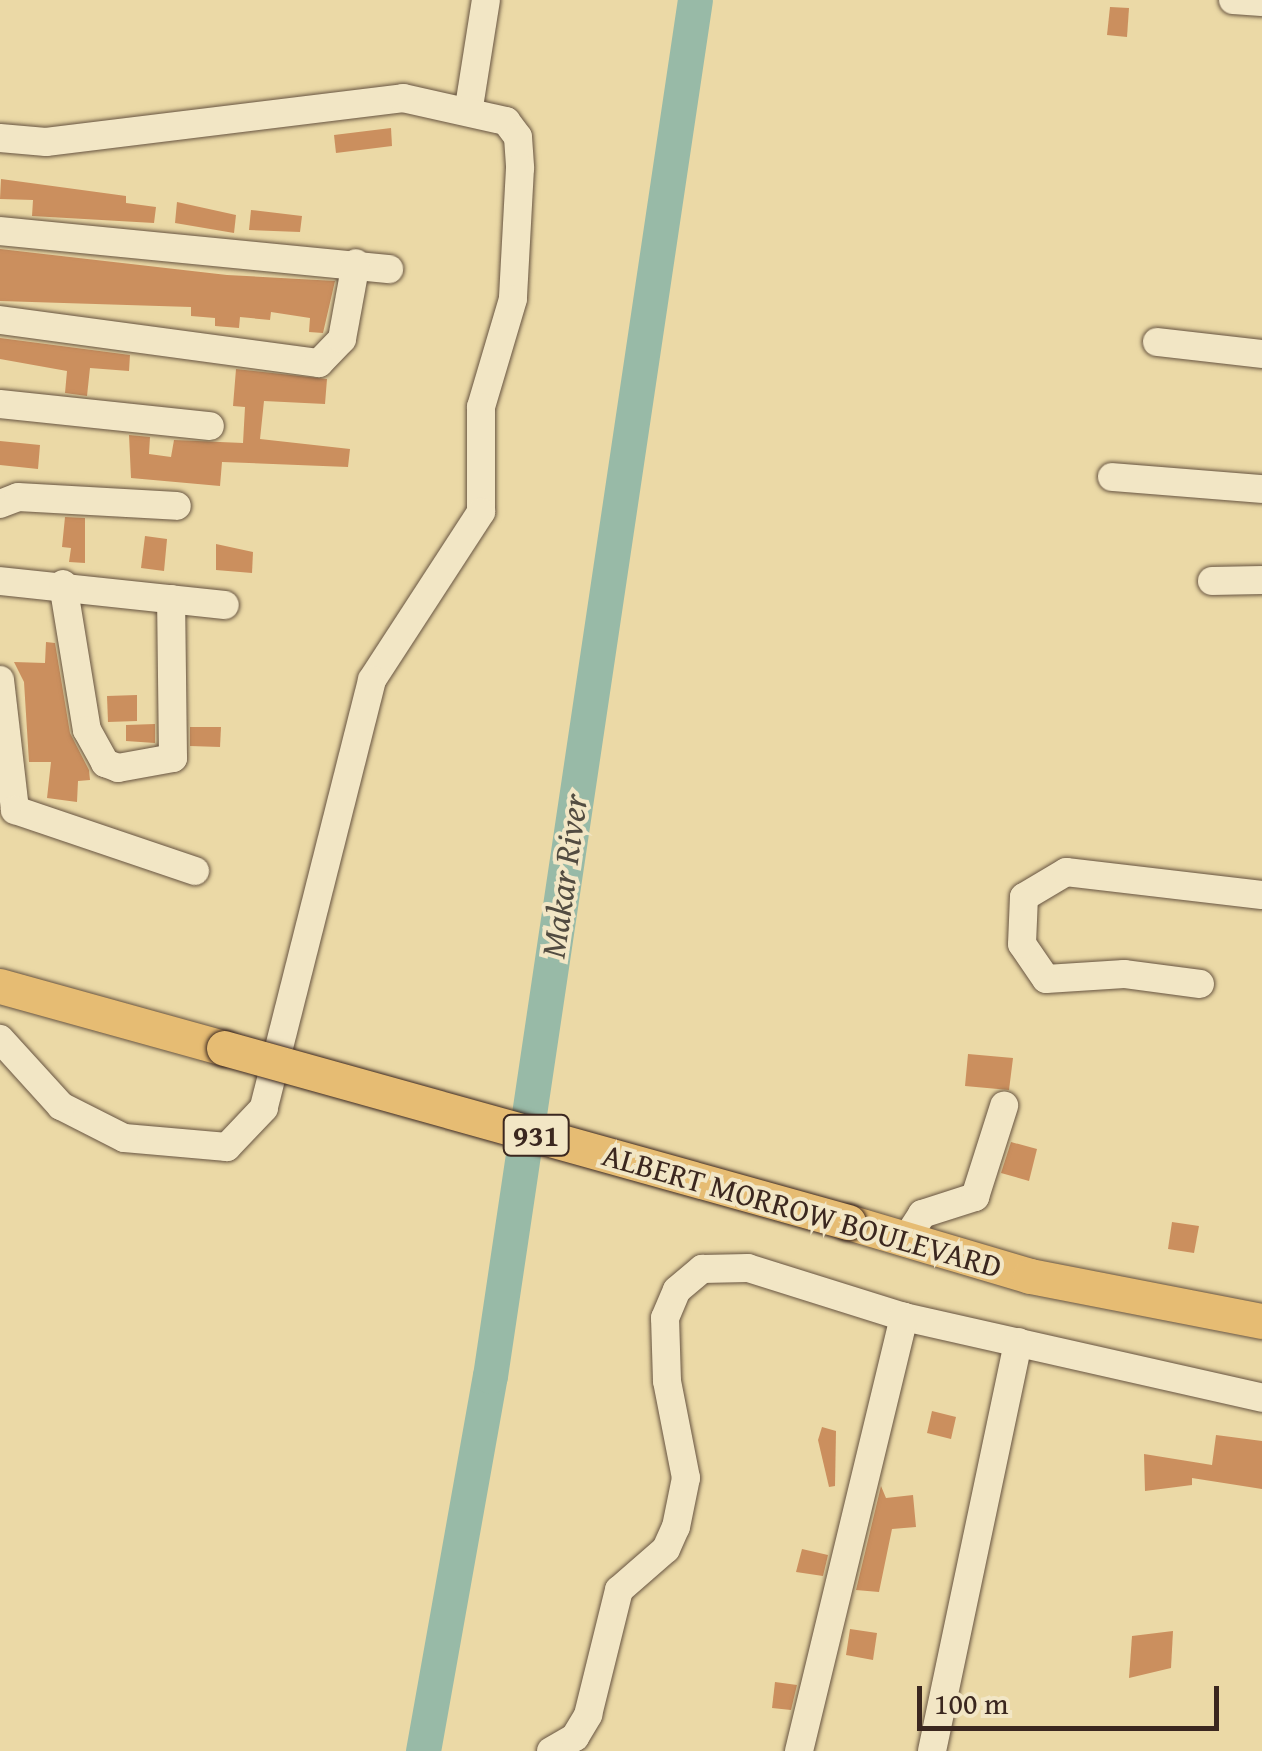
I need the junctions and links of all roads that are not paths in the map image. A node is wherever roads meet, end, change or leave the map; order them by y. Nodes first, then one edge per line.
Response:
1 (486, 0) edge
2 (1232, 0) edge
3 (1262, 2) edge
4 (470, 107) junction
5 (0, 138) edge
6 (0, 231) edge
7 (356, 263) junction
8 (389, 269) dead end
9 (0, 320) edge
10 (1156, 342) dead end
11 (1262, 354) edge
12 (0, 404) edge
13 (210, 426) dead end
14 (1112, 478) dead end
15 (1262, 489) edge
16 (0, 504) edge
17 (177, 506) dead end
18 (0, 580) edge
19 (1262, 580) edge
20 (1212, 581) dead end
21 (63, 584) junction
22 (171, 598) junction
23 (225, 605) dead end
24 (0, 680) edge
25 (195, 871) dead end
26 (1262, 894) edge
27 (1200, 984) dead end
28 (0, 986) edge
29 (0, 1038) edge
30 (1004, 1106) dead end
31 (906, 1239) junction
32 (904, 1317) junction
33 (1262, 1321) edge
34 (1018, 1342) junction
35 (1262, 1398) edge
36 (551, 1751) edge
37 (799, 1751) edge
38 (932, 1751) edge

1 - 4 street
2 - 3 street
4 - 5 street
4 - 29 street
6 - 7 street
7 - 8 street
7 - 9 street
10 - 11 street
12 - 13 street
14 - 15 street
16 - 17 street
18 - 21 street
19 - 20 street
21 - 22 street
21 - 22 street
22 - 23 street
24 - 25 street
26 - 27 street
28 - 31 main road, ALBERT MORROW BOULEVARD / 931, bridge
30 - 31 street
31 - 33 main road, ALBERT MORROW BOULEVARD / 931
32 - 34 street
32 - 36 street
32 - 37 street
34 - 35 street
34 - 38 street

